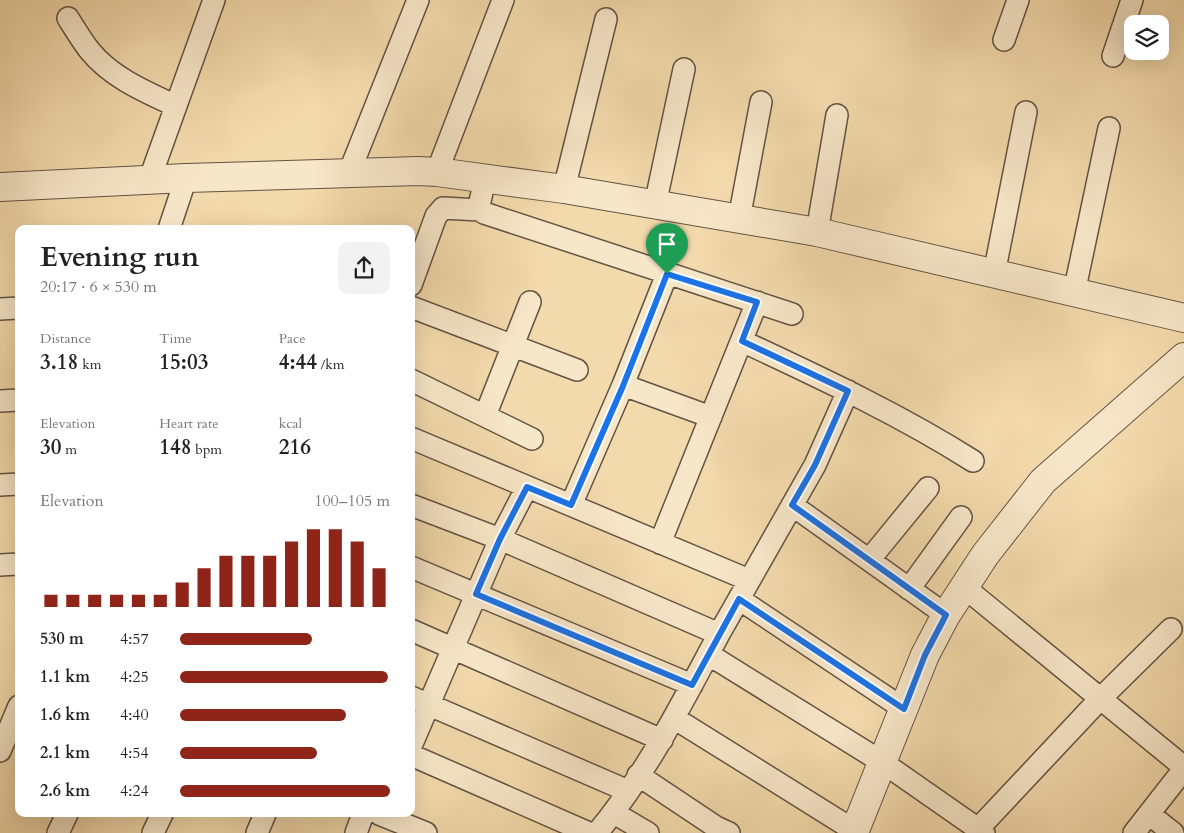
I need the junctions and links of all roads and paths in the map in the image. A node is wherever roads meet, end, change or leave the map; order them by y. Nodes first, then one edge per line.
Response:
1 (214, 0) edge
2 (418, 0) edge
3 (503, 0) edge
4 (1018, 0) edge
5 (1132, 0) edge
6 (68, 18) dead end
7 (606, 20) dead end
8 (1004, 40) dead end
9 (1113, 56) dead end
10 (684, 69) dead end
11 (761, 102) dead end
12 (176, 106) junction
13 (1026, 112) dead end
14 (836, 115) dead end
15 (1109, 128) dead end
16 (437, 172) junction
17 (349, 173) junction
18 (186, 178) junction
19 (485, 179) junction
20 (149, 181) junction
21 (0, 187) edge
22 (564, 189) junction
23 (655, 205) junction
24 (480, 210) junction
25 (739, 219) junction
26 (171, 225) edge
27 (817, 232) junction
28 (415, 274) edge
29 (667, 274) junction
30 (994, 274) junction
31 (1074, 293) junction
32 (530, 302) dead end
33 (757, 302) junction
34 (15, 308) edge
35 (0, 309) edge
36 (415, 309) edge
37 (792, 314) dead end
38 (1184, 318) edge
39 (742, 341) junction
40 (512, 346) junction
41 (1184, 357) edge
42 (577, 370) dead end
43 (415, 382) edge
44 (623, 386) junction
45 (848, 391) junction
46 (15, 400) edge
47 (0, 401) edge
48 (485, 416) junction
49 (711, 417) junction
50 (532, 439) dead end
51 (415, 440) edge
52 (973, 461) dead end
53 (15, 484) edge
54 (0, 485) edge
55 (527, 487) junction
56 (928, 488) dead end
57 (571, 505) junction
58 (792, 505) junction
59 (415, 507) edge
60 (960, 518) dead end
61 (500, 539) junction
62 (660, 543) junction
63 (869, 560) junction
64 (15, 564) edge
65 (0, 565) edge
66 (415, 569) edge
67 (964, 587) junction
68 (909, 589) junction
69 (744, 590) junction
70 (476, 594) junction
71 (946, 615) junction
72 (1171, 628) dead end
73 (415, 632) edge
74 (718, 634) junction
75 (453, 648) junction
76 (708, 654) junction
77 (692, 685) junction
78 (1100, 698) junction
79 (420, 701) edge
80 (904, 709) junction
81 (15, 715) edge
82 (674, 718) junction
83 (415, 726) edge
84 (662, 740) junction
85 (0, 751) edge
86 (415, 757) edge
87 (882, 762) junction
88 (1184, 768) edge
89 (633, 783) junction
90 (614, 812) junction
91 (1149, 814) junction
92 (66, 817) edge
93 (161, 817) edge
94 (264, 817) edge
95 (373, 817) edge
96 (384, 817) edge
97 (981, 831) edge
98 (855, 832) edge
99 (58, 833) edge
100 (153, 833) edge
101 (257, 833) edge
102 (356, 833) edge
103 (426, 833) edge
104 (589, 833) edge
105 (598, 833) edge
106 (648, 833) edge
107 (729, 833) edge
108 (1134, 833) edge
109 (1173, 833) edge

1 - 12 street
2 - 17 street
3 - 16 street
4 - 8 street
5 - 9 street
6 - 12 street
7 - 22 street
10 - 23 street
11 - 25 street
12 - 20 street
13 - 30 street
14 - 27 street
15 - 31 street
16 - 17 street
16 - 19 street
17 - 18 street
18 - 20 street
18 - 26 street
19 - 22 street
19 - 24 street
20 - 21 street
22 - 23 street
23 - 25 street
24 - 28 street
24 - 29 street
25 - 27 street
27 - 30 street
29 - 33 street
29 - 44 street
30 - 31 street
31 - 38 street
32 - 40 street
33 - 37 street
33 - 39 street
34 - 35 street
36 - 40 street
39 - 45 street
39 - 49 street
40 - 42 street
40 - 48 street
41 - 67 street
43 - 48 street
44 - 49 street
44 - 57 street
45 - 52 street
45 - 58 street
46 - 47 street
48 - 50 street
49 - 62 street
51 - 55 street
53 - 54 street
55 - 57 street
55 - 61 street
56 - 63 street
57 - 62 street
58 - 63 street
58 - 69 street
59 - 61 street
60 - 68 street
61 - 70 street
61 - 74 street
62 - 69 street
63 - 68 street
64 - 65 street
66 - 70 street
67 - 71 street
67 - 78 street
68 - 71 street
69 - 74 street
69 - 80 street
70 - 75 street
70 - 77 street
71 - 80 street
72 - 78 street
73 - 75 street
74 - 76 street
75 - 79 street
75 - 84 street
76 - 77 street
76 - 87 street
77 - 82 street
78 - 88 street
78 - 97 street
79 - 83 street
79 - 89 street
80 - 87 street
81 - 85 street
82 - 84 street
82 - 98 street
84 - 89 street
86 - 104 street
87 - 97 street
87 - 98 street
88 - 91 street
89 - 90 street
89 - 107 street
90 - 105 street
90 - 106 street
91 - 108 street
91 - 109 street
92 - 99 street
93 - 100 street
94 - 101 street
95 - 102 street
96 - 103 street

